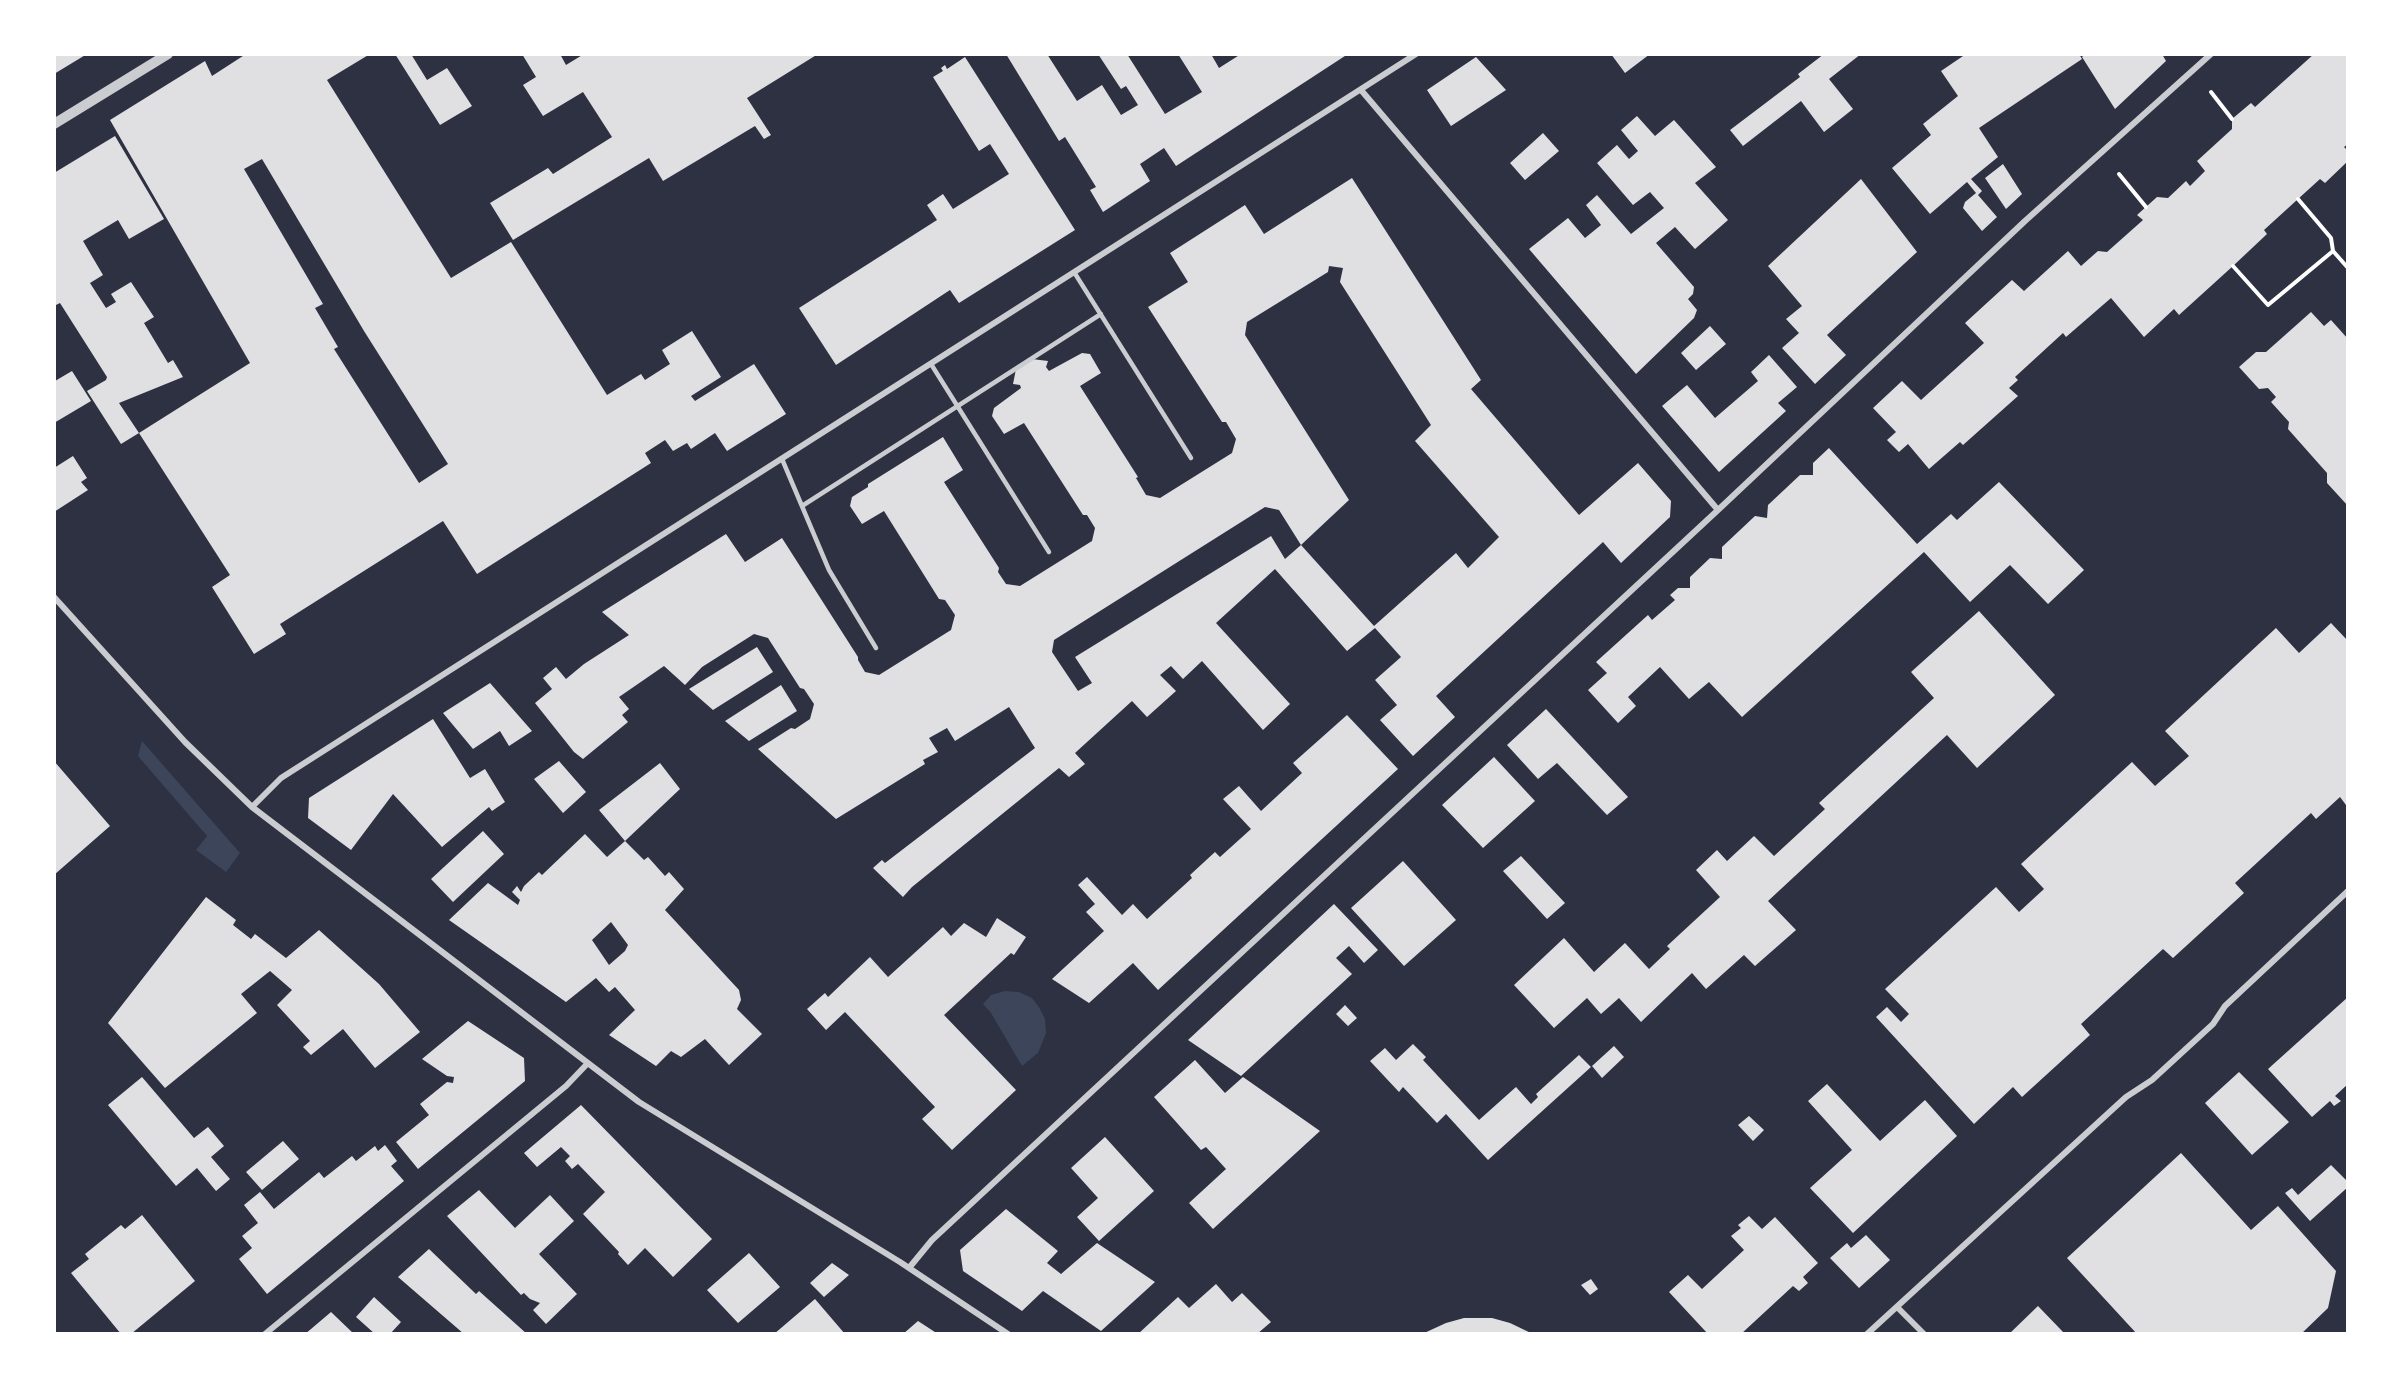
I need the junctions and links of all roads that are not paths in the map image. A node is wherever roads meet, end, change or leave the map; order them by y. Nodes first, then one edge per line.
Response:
1 (1416, 54) edge
2 (2211, 54) edge
3 (165, 55) edge
4 (1361, 90) junction
5 (54, 124) edge
6 (1074, 272) junction
7 (1101, 314) junction
8 (931, 364) junction
9 (957, 406) junction
10 (1191, 458) dead end
11 (782, 459) junction
12 (802, 506) junction
13 (1718, 510) junction
14 (1049, 552) dead end
15 (54, 597) edge
16 (876, 648) dead end
17 (252, 807) junction
18 (2348, 891) edge
19 (588, 1063) junction
20 (909, 1268) junction
21 (1897, 1307) junction
22 (265, 1334) edge
23 (1008, 1334) edge
24 (1867, 1334) edge
25 (1924, 1334) edge

1 - 4 street
2 - 13 street
3 - 5 street
4 - 6 street
4 - 13 street
6 - 7 lane
6 - 8 street
7 - 9 lane
7 - 10 lane
8 - 9 lane
8 - 11 street
9 - 12 lane
9 - 14 lane
11 - 12 lane
11 - 17 street
12 - 16 lane
13 - 20 street
15 - 17 street
17 - 19 street
18 - 21 street
19 - 20 street
19 - 22 street
20 - 23 street
21 - 24 street
21 - 25 street

